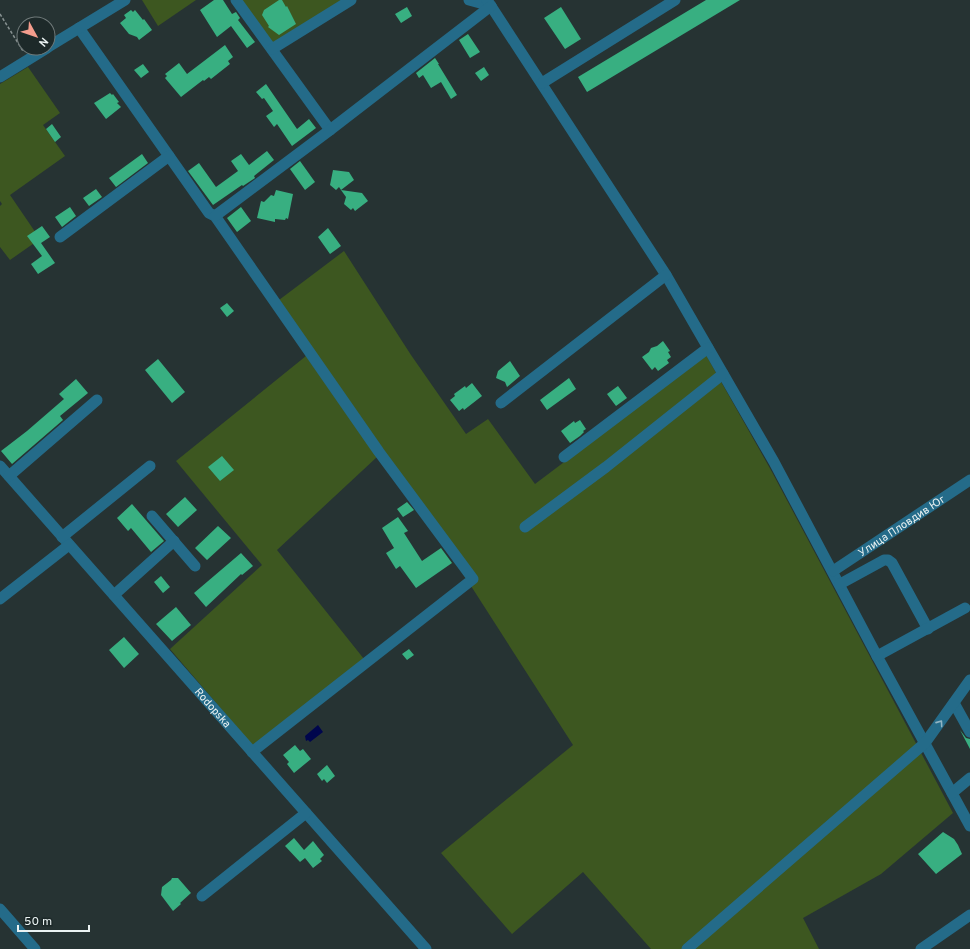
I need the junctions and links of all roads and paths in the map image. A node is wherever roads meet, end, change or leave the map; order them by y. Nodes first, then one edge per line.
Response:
1 (125, 0) edge
2 (236, 0) edge
3 (351, 0) edge
4 (469, 0) edge
5 (675, 0) edge
6 (489, 3) edge
7 (0, 14) edge
8 (79, 28) junction
9 (56, 43) edge
10 (272, 49) junction
11 (35, 56) edge
12 (28, 60) junction
13 (0, 77) edge
14 (542, 83) junction
15 (330, 130) junction
16 (169, 156) junction
17 (215, 216) junction
18 (60, 237) dead end
19 (666, 275) junction
20 (708, 348) junction
21 (723, 374) junction
22 (97, 400) dead end
23 (500, 403) dead end
24 (564, 457) dead end
25 (0, 466) edge
26 (150, 466) dead end
27 (9, 476) junction
28 (970, 480) edge
29 (152, 516) dead end
30 (525, 527) dead end
31 (66, 541) junction
32 (174, 541) junction
33 (195, 566) dead end
34 (832, 571) junction
35 (840, 584) junction
36 (114, 595) junction
37 (0, 599) edge
38 (965, 608) dead end
39 (928, 629) junction
40 (877, 656) junction
41 (970, 680) edge
42 (954, 703) junction
43 (970, 732) edge
44 (925, 743) junction
45 (252, 752) junction
46 (970, 778) edge
47 (952, 793) junction
48 (306, 813) junction
49 (970, 826) edge
50 (202, 896) dead end
51 (0, 909) edge
52 (970, 915) edge
53 (35, 949) edge
54 (426, 949) edge
55 (687, 949) edge
56 (921, 949) edge

1 - 8 street
2 - 10 street
3 - 10 street
4 - 6 street
5 - 14 street
6 - 14 street
6 - 15 street
7 - 12 path
8 - 9 street
8 - 16 street
10 - 15 street
11 - 12 street
12 - 13 street
14 - 19 street
15 - 17 street
16 - 17 street
16 - 18 street
17 - 45 street
19 - 20 street
19 - 23 street
20 - 21 street
20 - 24 street
21 - 30 street
21 - 34 street
22 - 27 street
25 - 27 street, Rodopska
26 - 31 street
27 - 31 street, Rodopska
28 - 34 street, Улица Пловдив Юг
29 - 32 street
31 - 36 street, Rodopska
31 - 37 street
32 - 33 street
32 - 36 street
34 - 35 street
35 - 39 street
35 - 40 street
36 - 45 street, Rodopska
38 - 39 street
39 - 40 street
40 - 44 street
41 - 42 street
42 - 43 street
44 -> 42 street
44 - 47 street
44 - 55 street
45 - 48 street, Rodopska
46 - 47 street
47 - 49 street
48 - 50 street
48 - 54 street, Rodopska
51 - 53 street
52 - 56 street

